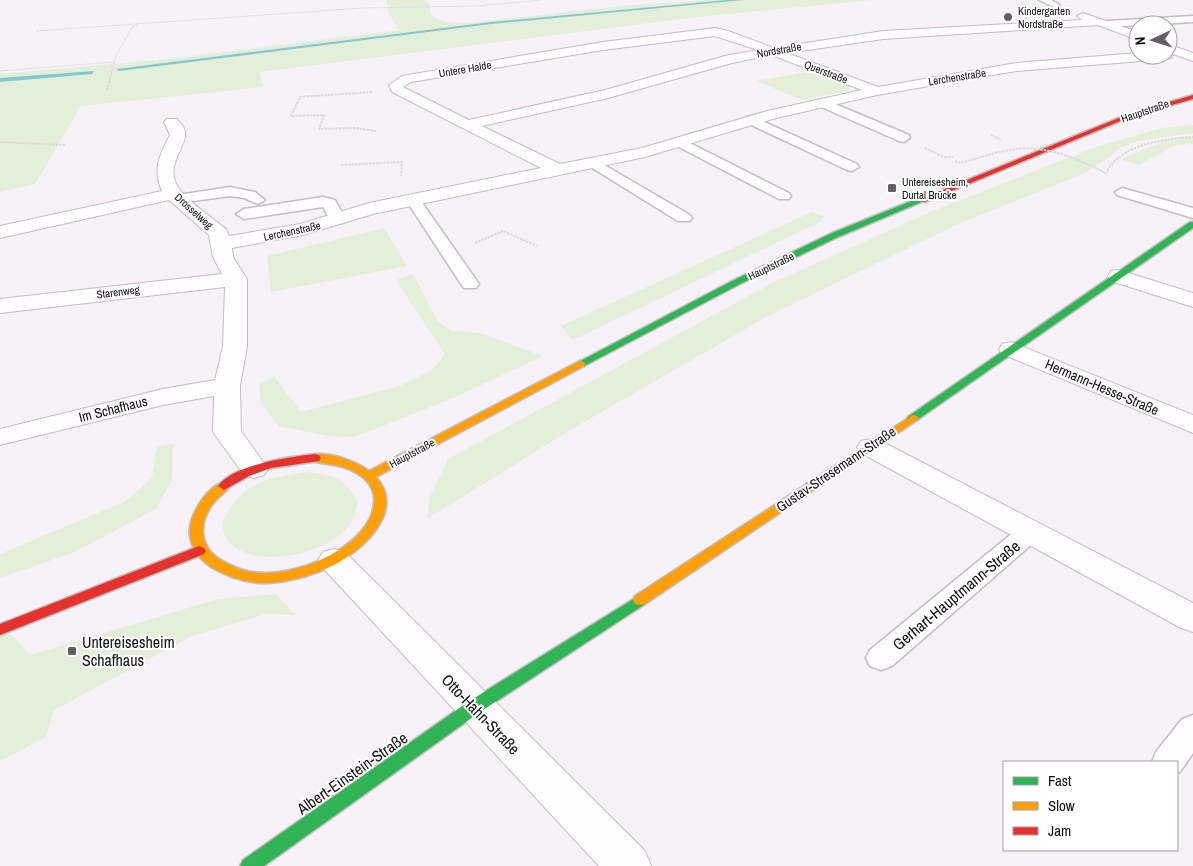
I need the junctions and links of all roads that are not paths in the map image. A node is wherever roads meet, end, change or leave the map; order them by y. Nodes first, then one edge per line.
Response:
1 (1043, 0) edge
2 (1064, 9) joint
3 (1193, 19) edge
4 (1103, 23) junction
5 (719, 32) joint
6 (1128, 32) edge
7 (773, 51) junction
8 (1128, 58) edge
9 (877, 91) junction
10 (1193, 97) edge
11 (823, 102) junction
12 (751, 120) junction
13 (172, 122) dead end
14 (467, 125) junction
15 (904, 138) road end
16 (680, 142) junction
17 (594, 163) junction
18 (852, 168) dead end
19 (560, 171) junction
20 (1122, 192) road end
21 (175, 196) junction
22 (784, 196) dead end
23 (419, 199) junction
24 (258, 200) dead end
25 (1193, 213) edge
26 (244, 214) dead end
27 (684, 218) dead end
28 (338, 220) junction
29 (1193, 224) edge
30 (0, 232) edge
31 (221, 244) junction
32 (1119, 276) junction
33 (236, 279) junction
34 (470, 284) dead end
35 (1193, 300) edge
36 (0, 306) edge
37 (1011, 349) junction
38 (227, 386) junction
39 (1193, 425) edge
40 (0, 438) edge
41 (870, 447) junction
42 (254, 469) junction
43 (368, 476) junction
44 (1030, 532) junction
45 (199, 551) junction
46 (334, 560) junction
47 (1193, 619) edge
48 (0, 630) edge
49 (881, 658) dead end
50 (474, 707) junction
51 (1193, 728) edge
52 (1169, 761) edge
53 (249, 866) edge
54 (629, 866) edge

1 - 2 lane
2 - 4 street
3 - 4 lane
4 - 6 street
4 - 7 street, Nordstraße
5 - 7 street, Querstraße
5 - 14 street, Untere Halde
7 - 9 street, Querstraße
7 - 14 street, Nordstraße
8 - 9 street, Lerchenstraße
9 - 11 street, Lerchenstraße
10 - 43 main road, Hauptstraße
11 - 12 street, Lerchenstraße
11 - 15 lane
12 - 16 street, Lerchenstraße
12 - 18 lane
13 - 21 street, Drosselweg
14 - 19 street
16 - 17 street, Lerchenstraße
16 - 22 lane
17 - 19 street, Lerchenstraße
17 - 27 lane
19 - 23 street, Lerchenstraße
20 - 25 lane
21 - 24 lane
21 - 30 street
21 - 31 street, Drosselweg
23 - 28 street, Lerchenstraße
23 - 34 lane
26 - 28 lane
28 - 31 street, Lerchenstraße
29 - 32 main road, Gustav-Stresemann-Straße
31 - 33 street
32 - 35 street
32 - 37 main road, Gustav-Stresemann-Straße
33 - 36 street, Starenweg
33 - 38 street
37 - 39 street, Hermann-Hesse-Straße
37 - 41 main road, Gustav-Stresemann-Straße
38 - 40 street, Im Schafhaus
38 - 42 street
41 - 44 street, Gerhart-Hauptmann-Straße
41 - 50 main road, Gustav-Stresemann-Straße
42 - 43 main road
42 - 45 main road
43 - 46 main road
44 - 47 street, Gerhart-Hauptmann-Straße
44 - 49 lane, Gerhart-Hauptmann-Straße
45 - 46 main road
45 - 48 main road
46 - 50 street, Otto-Hahn-Straße
50 - 53 main road, Albert-Einstein-Straße
50 - 54 street, Otto-Hahn-Straße
51 - 52 lane

